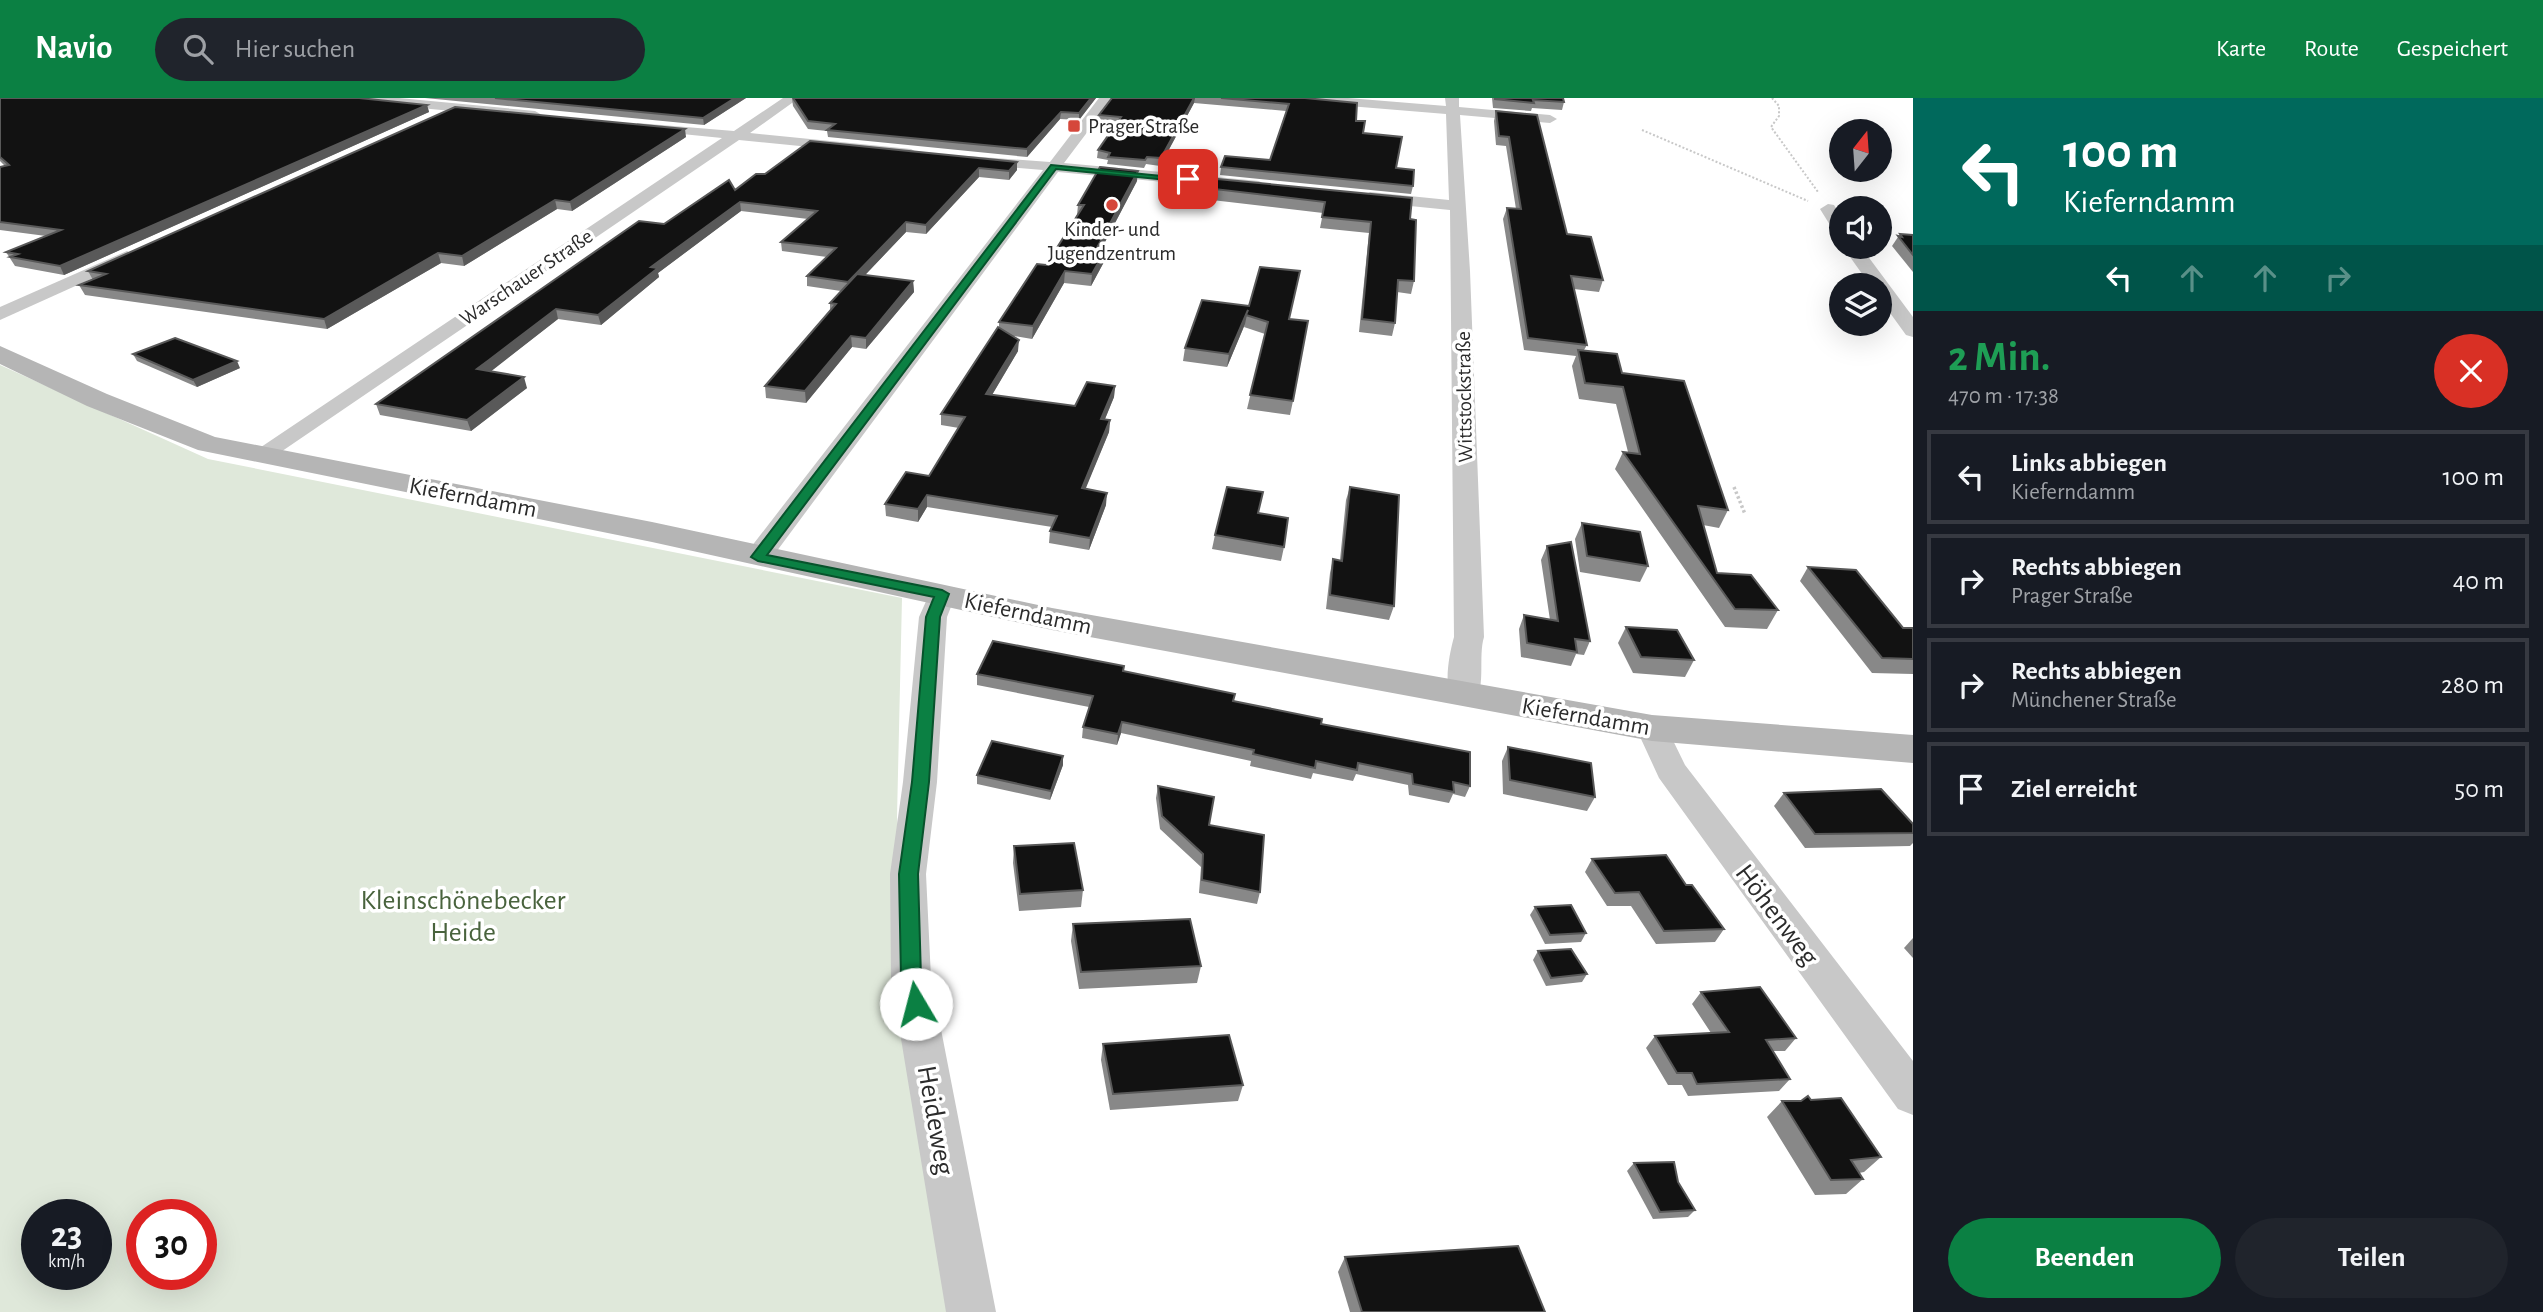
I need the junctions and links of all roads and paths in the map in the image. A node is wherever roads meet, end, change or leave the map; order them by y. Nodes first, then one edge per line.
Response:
1 (357, 98) edge
2 (476, 98) edge
3 (792, 98) edge
4 (1106, 98) edge
5 (1300, 98) edge
6 (1772, 98) edge
7 (1452, 104) edge
8 (454, 108) junction
9 (551, 116) edge
10 (1550, 119) dead end
11 (419, 124) edge
12 (631, 125) edge
13 (1642, 130) dead end
14 (737, 135) junction
15 (922, 155) edge
16 (961, 158) edge
17 (1054, 166) junction
18 (1276, 188) edge
19 (1359, 196) edge
20 (1456, 205) junction
21 (1828, 209) joint
22 (148, 247) edge
23 (1892, 303) edge
24 (0, 314) edge
25 (1913, 331) edge
26 (0, 354) edge
27 (261, 455) junction
28 (1734, 487) dead end
29 (1745, 514) dead end
30 (758, 557) junction
31 (942, 594) junction
32 (1464, 695) junction
33 (1652, 728) junction
34 (1913, 749) edge
35 (1913, 1095) edge
36 (971, 1312) edge

1 - 8 street
2 - 8 street
3 - 14 street, Warschauer Straße
4 - 17 street
5 - 7 street
6 - 21 path
7 - 10 street
7 - 20 street, Wittstockstraße
8 - 9 street
8 - 11 street
12 - 14 street
13 - 21 path
14 - 15 street
14 - 27 street, Warschauer Straße
16 - 17 street
17 - 18 street
17 - 30 street
19 - 20 street
20 - 32 street, Wittstockstraße
22 - 24 street
23 - 25 street
26 - 27 street, Kieferndamm
27 - 30 street, Kieferndamm
28 - 29 path
30 - 31 street, Kieferndamm
31 - 32 street, Kieferndamm
31 - 36 street, Heideweg
32 - 33 street, Kieferndamm
33 - 34 street, Kieferndamm
33 - 35 street, Höhenweg

